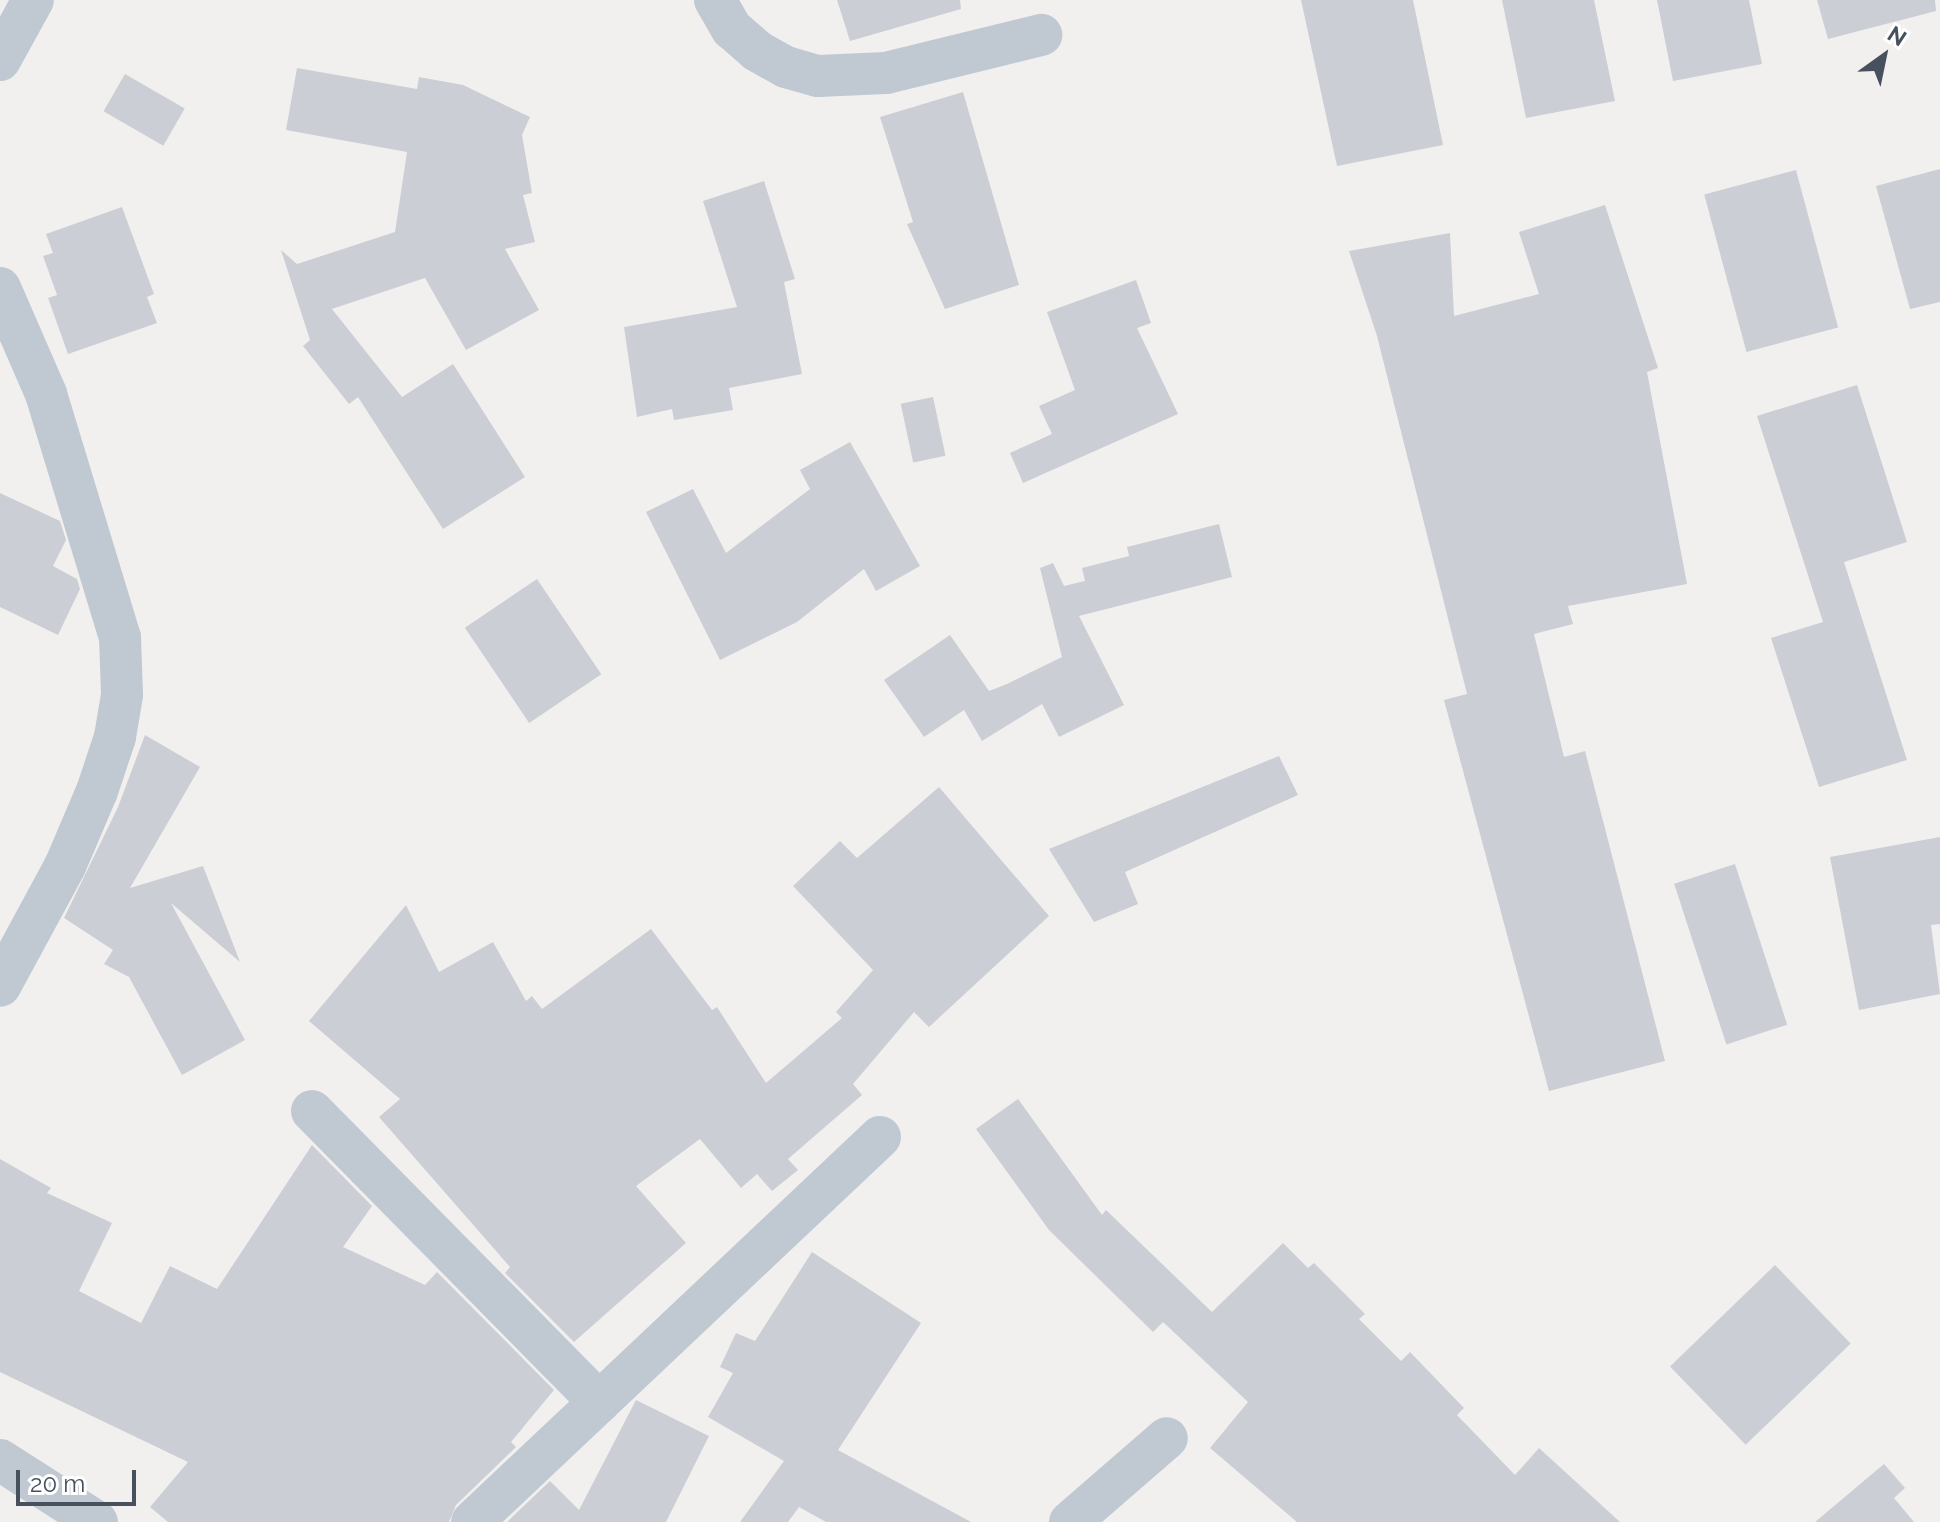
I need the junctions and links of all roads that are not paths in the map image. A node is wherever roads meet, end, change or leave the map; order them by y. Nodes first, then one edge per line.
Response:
1 (33, 0) edge
2 (715, 0) edge
3 (1041, 35) dead end
4 (0, 60) edge
5 (0, 288) edge
6 (0, 986) edge
7 (312, 1111) dead end
8 (880, 1137) dead end
9 (599, 1402) junction
10 (1167, 1438) dead end
11 (0, 1460) edge
12 (97, 1522) edge
13 (472, 1522) edge
14 (1070, 1522) edge

1 - 4 street
2 - 3 street
5 - 6 street
7 - 9 street
8 - 9 street
9 - 13 street
10 - 14 street
11 - 12 street

